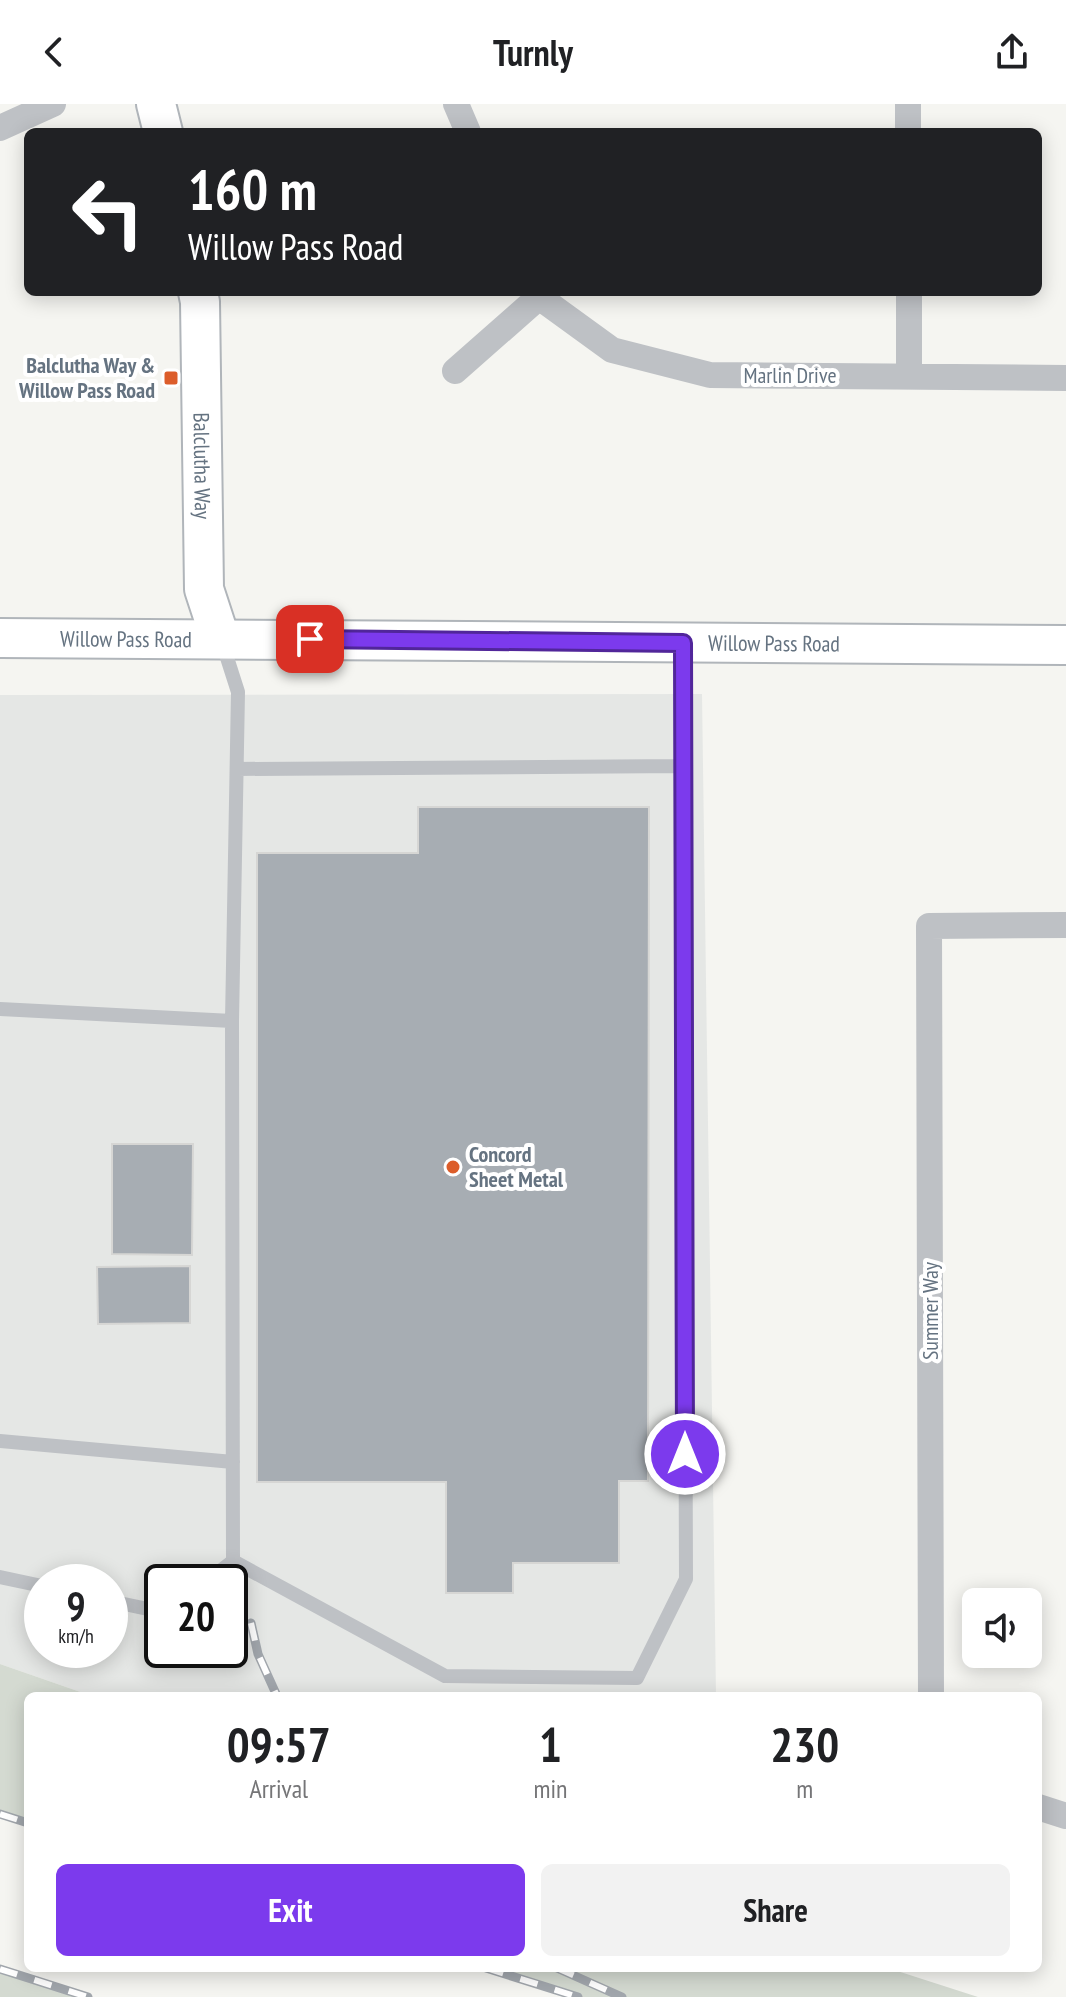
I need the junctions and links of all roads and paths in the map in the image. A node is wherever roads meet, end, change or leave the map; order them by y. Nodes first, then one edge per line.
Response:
1 (53, 104) edge
2 (156, 104) edge
3 (456, 104) edge
4 (908, 104) edge
5 (0, 128) edge
6 (162, 128) edge
7 (466, 128) edge
8 (908, 128) edge
9 (199, 296) edge
10 (537, 296) edge
11 (539, 296) edge
12 (909, 296) edge
13 (455, 371) dead end
14 (909, 376) junction
15 (1066, 378) edge
16 (0, 638) edge
17 (220, 638) junction
18 (683, 643) junction
19 (1066, 645) edge
20 (683, 766) junction
21 (237, 769) junction
22 (1066, 925) edge
23 (0, 1009) edge
24 (232, 1021) junction
25 (0, 1441) edge
26 (233, 1462) junction
27 (233, 1561) junction
28 (229, 1564) edge
29 (0, 1577) edge
30 (24, 1582) edge
31 (931, 1692) edge
32 (1042, 1808) edge
33 (1066, 1816) edge

1 - 5 street
2 - 6 main road
3 - 7 street
4 - 8 street
9 - 17 main road, Balclutha Way
10 - 13 street
11 - 14 street, Marlin Drive
12 - 14 street
14 - 15 street, Marlin Drive
16 - 17 main road, Willow Pass Road
17 - 18 main road, Willow Pass Road
17 - 21 lane
18 - 19 main road, Willow Pass Road
18 - 20 lane
20 - 21 lane
20 - 27 lane
21 - 24 lane
22 - 31 street, Summer Way
23 - 24 lane
24 - 26 lane
25 - 26 lane
26 - 27 lane
27 - 28 lane
29 - 30 lane
32 - 33 street

